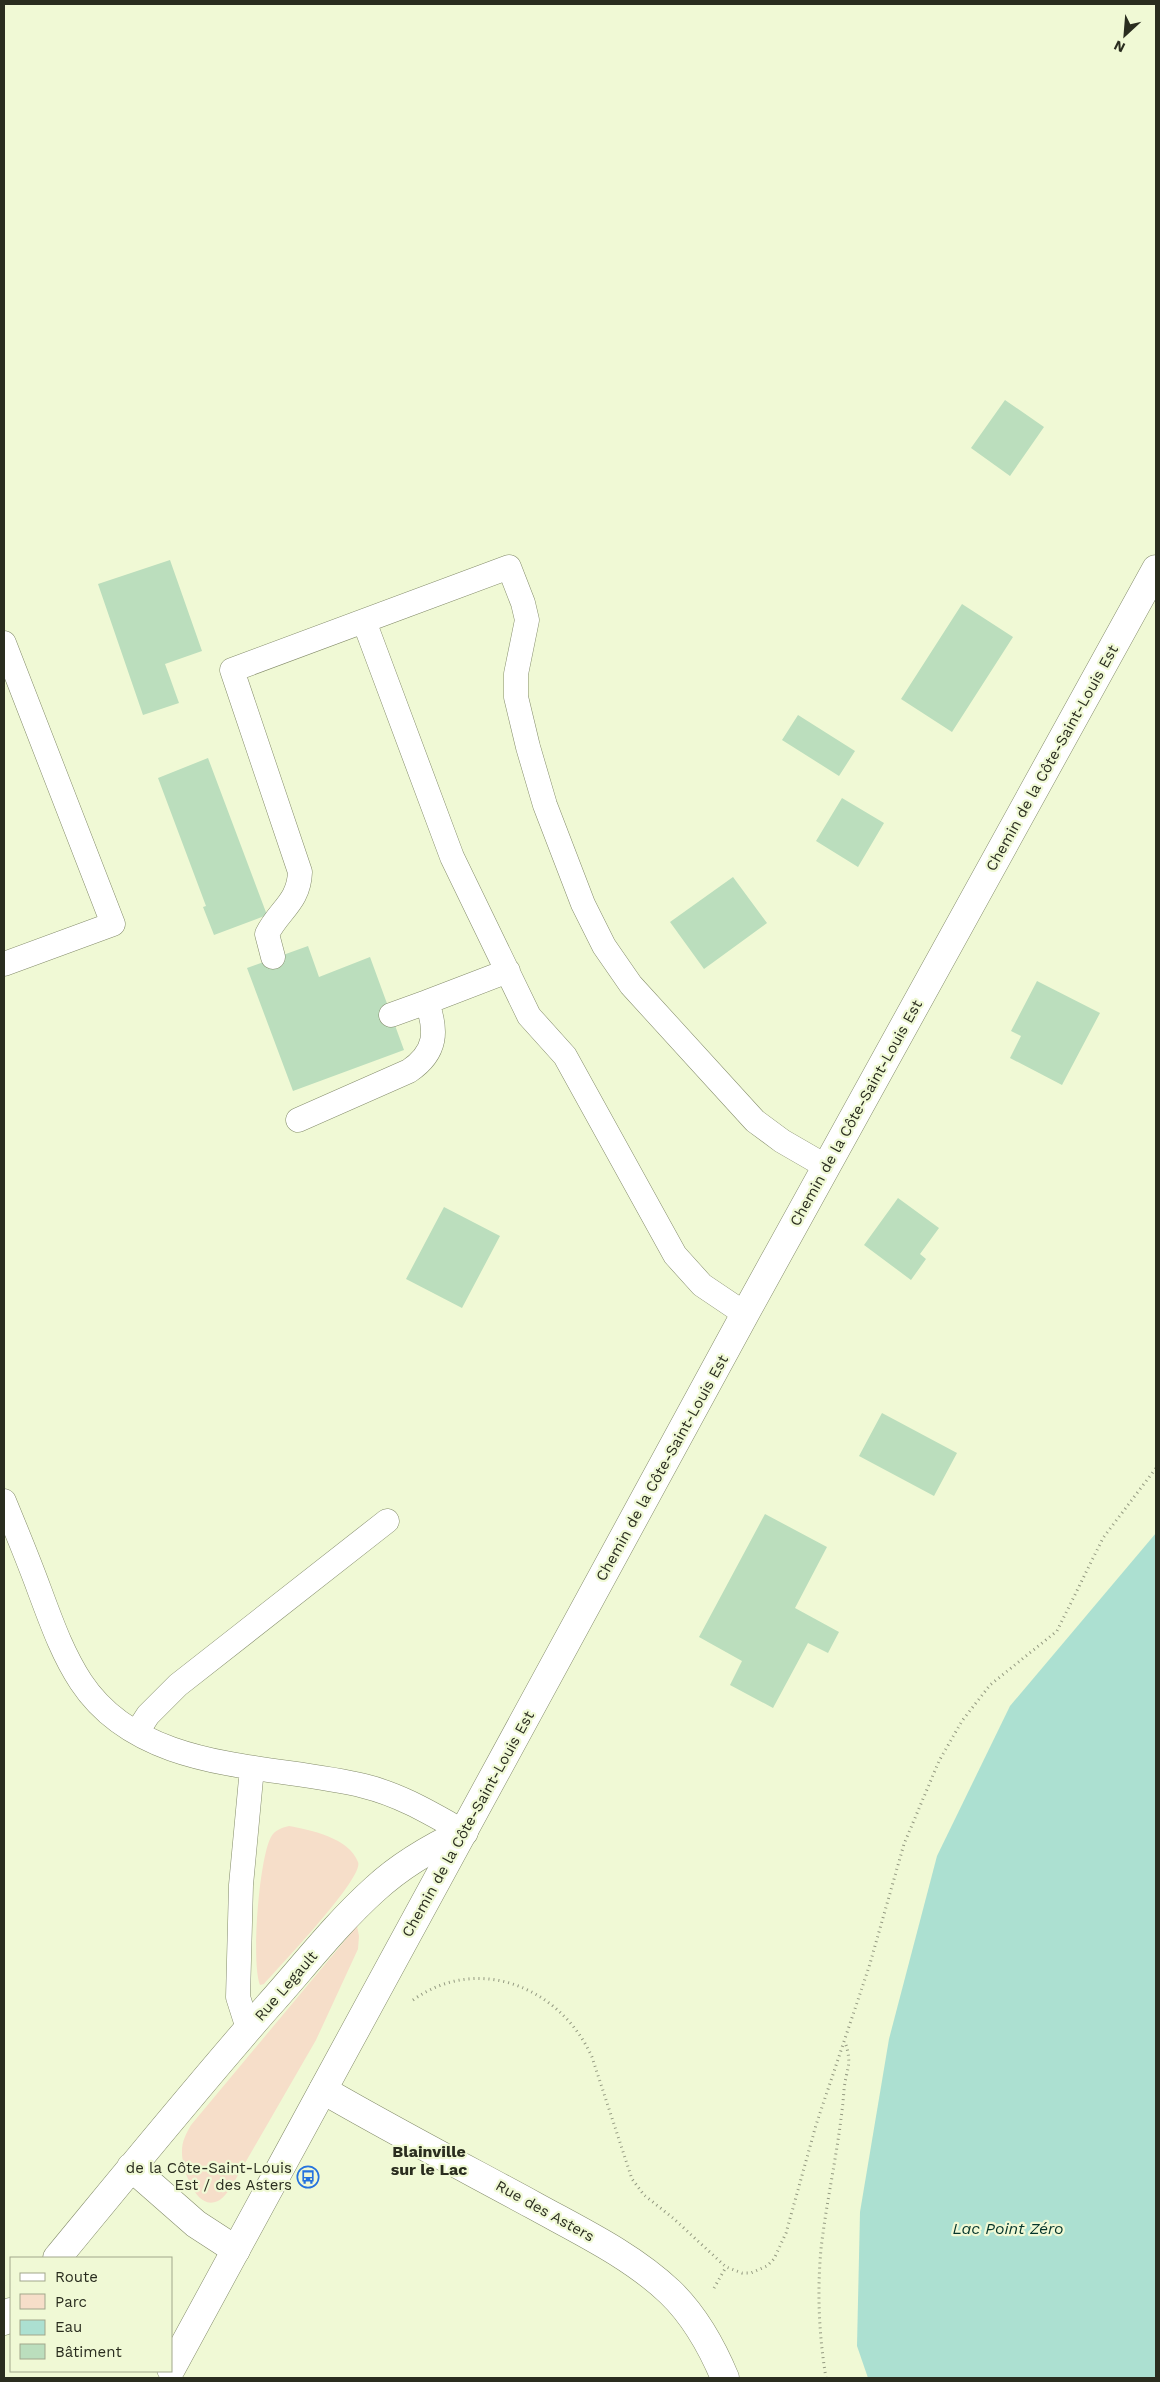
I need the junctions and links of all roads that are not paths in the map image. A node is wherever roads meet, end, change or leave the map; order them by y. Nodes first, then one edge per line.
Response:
1 (1156, 569) edge
2 (364, 621) junction
3 (4, 643) edge
4 (273, 957) dead end
5 (4, 964) edge
6 (508, 971) junction
7 (427, 1002) junction
8 (391, 1015) dead end
9 (298, 1120) dead end
10 (826, 1167) junction
11 (745, 1314) junction
12 (4, 1501) edge
13 (387, 1522) dead end
14 (137, 1732) junction
15 (252, 1768) junction
16 (464, 1832) junction
17 (250, 2026) junction
18 (323, 2090) junction
19 (132, 2168) junction
20 (236, 2250) junction
21 (58, 2257) edge
22 (172, 2368) edge
23 (725, 2378) edge

1 - 10 street, Chemin de la Côte-Saint-Louis Est
2 - 4 lane
2 - 6 lane
2 - 10 lane
3 - 5 lane
6 - 7 lane
6 - 11 lane
7 - 8 lane
7 - 9 lane
10 - 11 street, Chemin de la Côte-Saint-Louis Est
11 - 16 street, Chemin de la Côte-Saint-Louis Est
12 - 14 lane
13 - 14 lane
14 - 15 lane
15 - 16 lane
15 - 17 lane
16 - 17 street, Rue Legault
16 - 18 street, Chemin de la Côte-Saint-Louis Est
17 - 19 street, Rue Legault
18 - 20 street, Chemin de la Côte-Saint-Louis Est
18 - 23 street, Rue des Asters
19 - 20 street
19 - 21 street, Rue Legault
20 - 22 street, Chemin de la Côte-Saint-Louis Est

